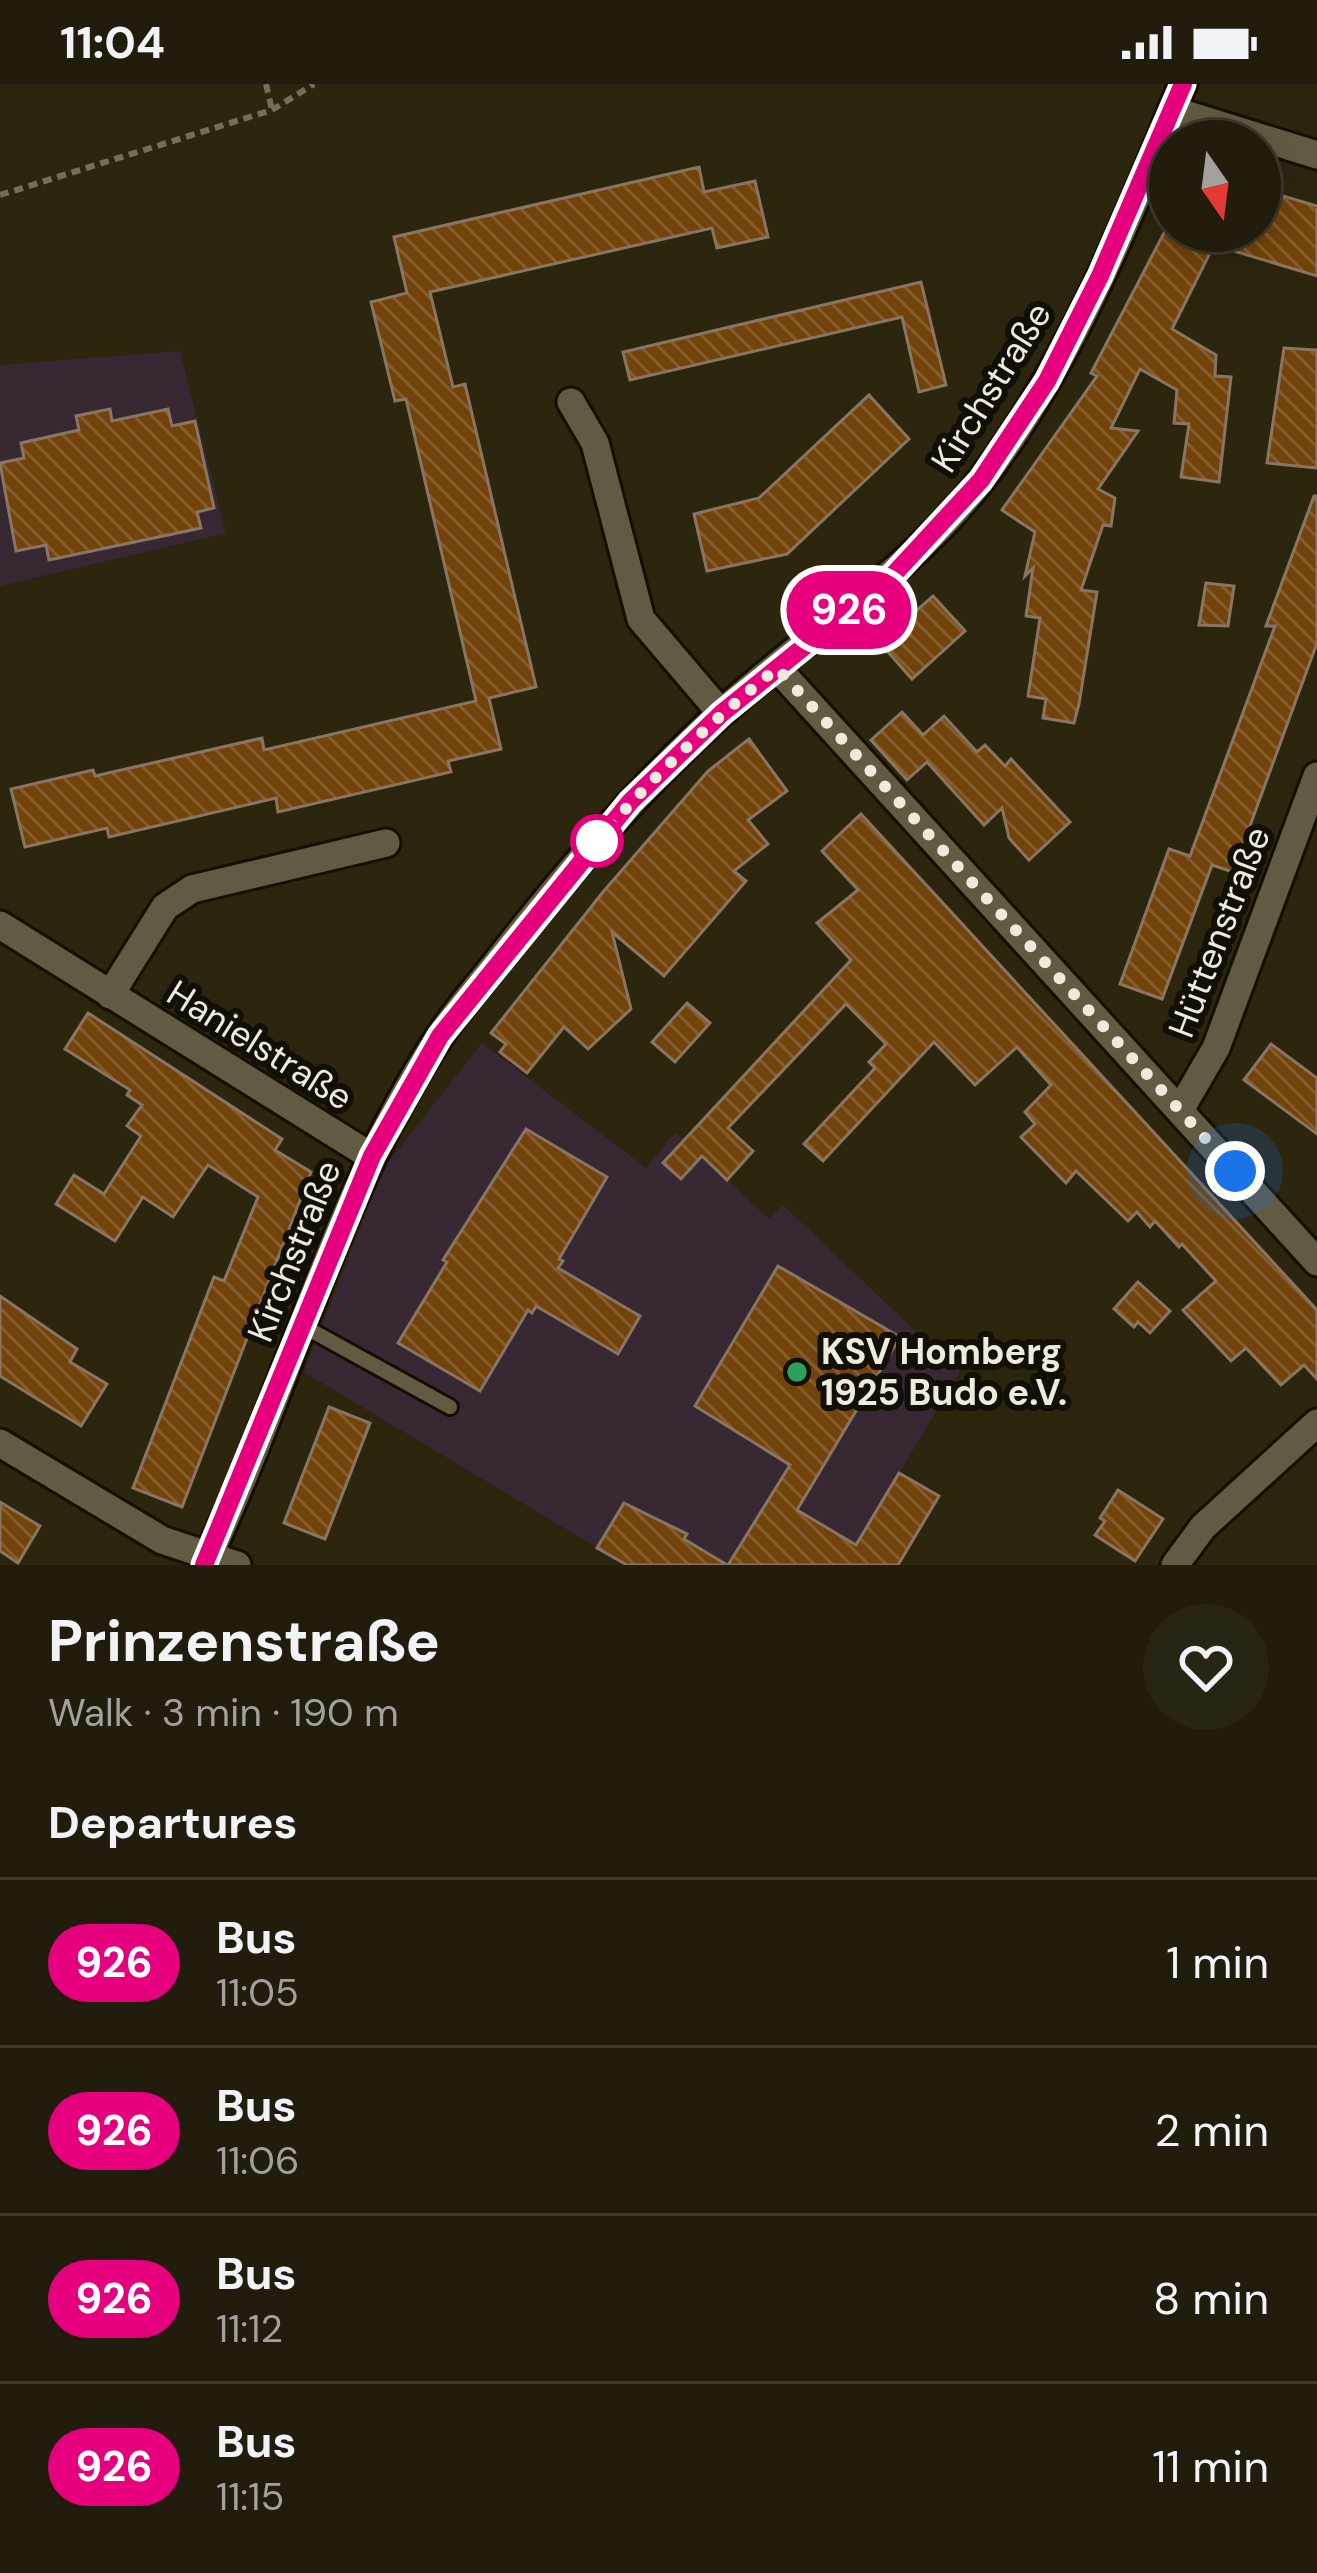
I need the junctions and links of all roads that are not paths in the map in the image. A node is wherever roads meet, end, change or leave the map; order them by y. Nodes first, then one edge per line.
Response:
1 (1178, 97) edge
2 (1317, 155) edge
3 (571, 402) dead end
4 (777, 668) junction
5 (722, 713) junction
6 (1317, 776) edge
7 (1309, 820) edge
8 (386, 843) dead end
9 (0, 926) edge
10 (110, 995) junction
11 (1180, 1110) junction
12 (372, 1156) junction
13 (1317, 1262) edge
14 (303, 1326) junction
15 (450, 1407) dead end
16 (1317, 1424) edge
17 (0, 1443) edge
18 (206, 1561) edge
19 (237, 1565) edge
20 (1175, 1565) edge

1 - 2 street
1 - 4 street, Kirchstraße
3 - 5 street
4 - 5 street, Kirchstraße
4 - 11 street
5 - 12 street, Kirchstraße
6 - 7 street, Hüttenstraße
7 - 11 street, Hüttenstraße
8 - 10 street, Hanielstraße
9 - 10 street, Hanielstraße
10 - 12 street, Hanielstraße
11 - 13 street
12 - 14 street, Kirchstraße
14 - 15 lane
14 - 18 street, Kirchstraße
16 - 20 street
17 - 18 street
18 - 19 street

